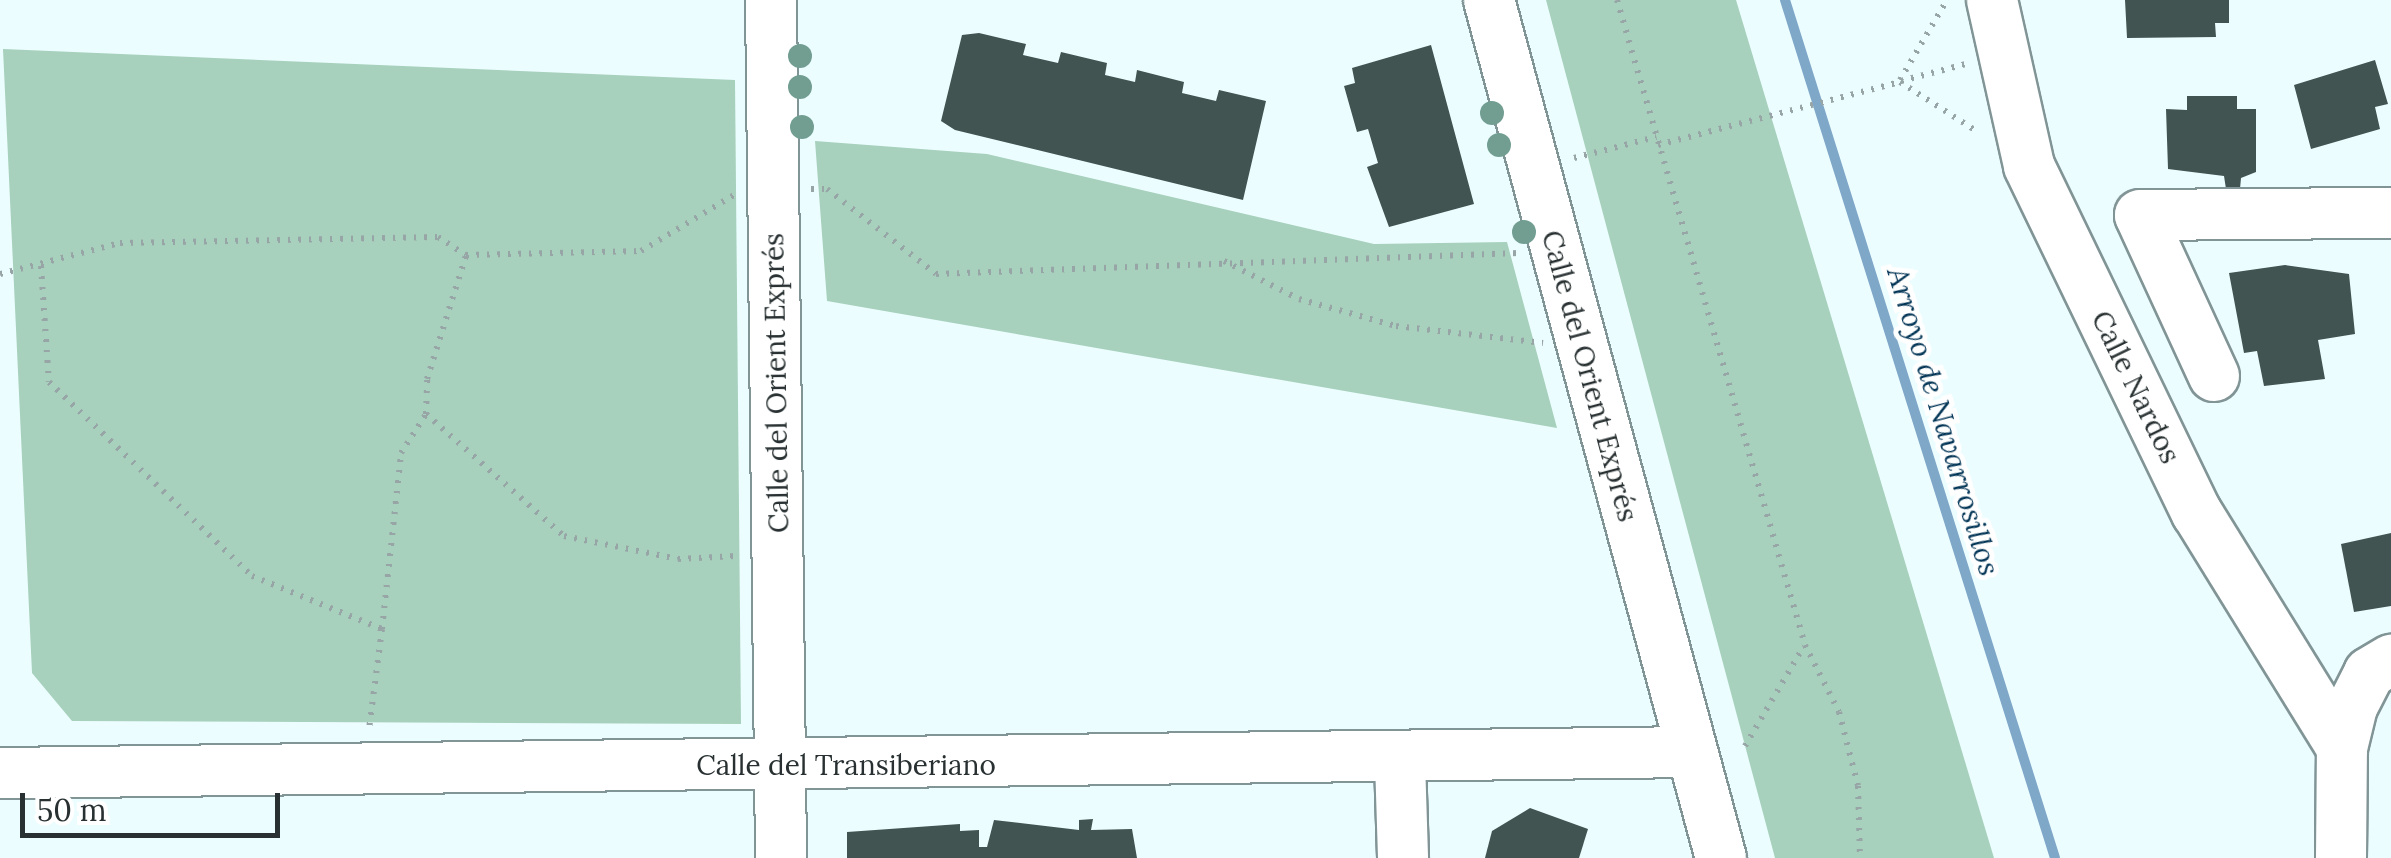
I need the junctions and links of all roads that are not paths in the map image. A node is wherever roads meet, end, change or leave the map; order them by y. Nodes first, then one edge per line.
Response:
1 (771, 0) edge
2 (1489, 0) edge
3 (1992, 0) edge
4 (2391, 213) edge
5 (2214, 376) dead end
6 (2391, 660) edge
7 (2342, 748) junction
8 (1691, 752) junction
9 (1400, 761) junction
10 (781, 766) junction
11 (0, 773) edge
12 (782, 858) edge
13 (1402, 858) edge
14 (1721, 858) edge
15 (2341, 858) edge

1 - 10 street, Calle del Orient Exprés
2 - 8 street, Calle del Orient Exprés
3 - 7 street, Calle Nardos
4 - 5 street
6 - 7 street
7 - 15 street
8 - 9 street, Calle del Transiberiano
8 - 14 street, Calle del Orient Exprés
9 - 10 street, Calle del Transiberiano
9 - 13 street
10 - 11 street, Calle del Transiberiano
10 - 12 street, Calle del Orient Exprés

